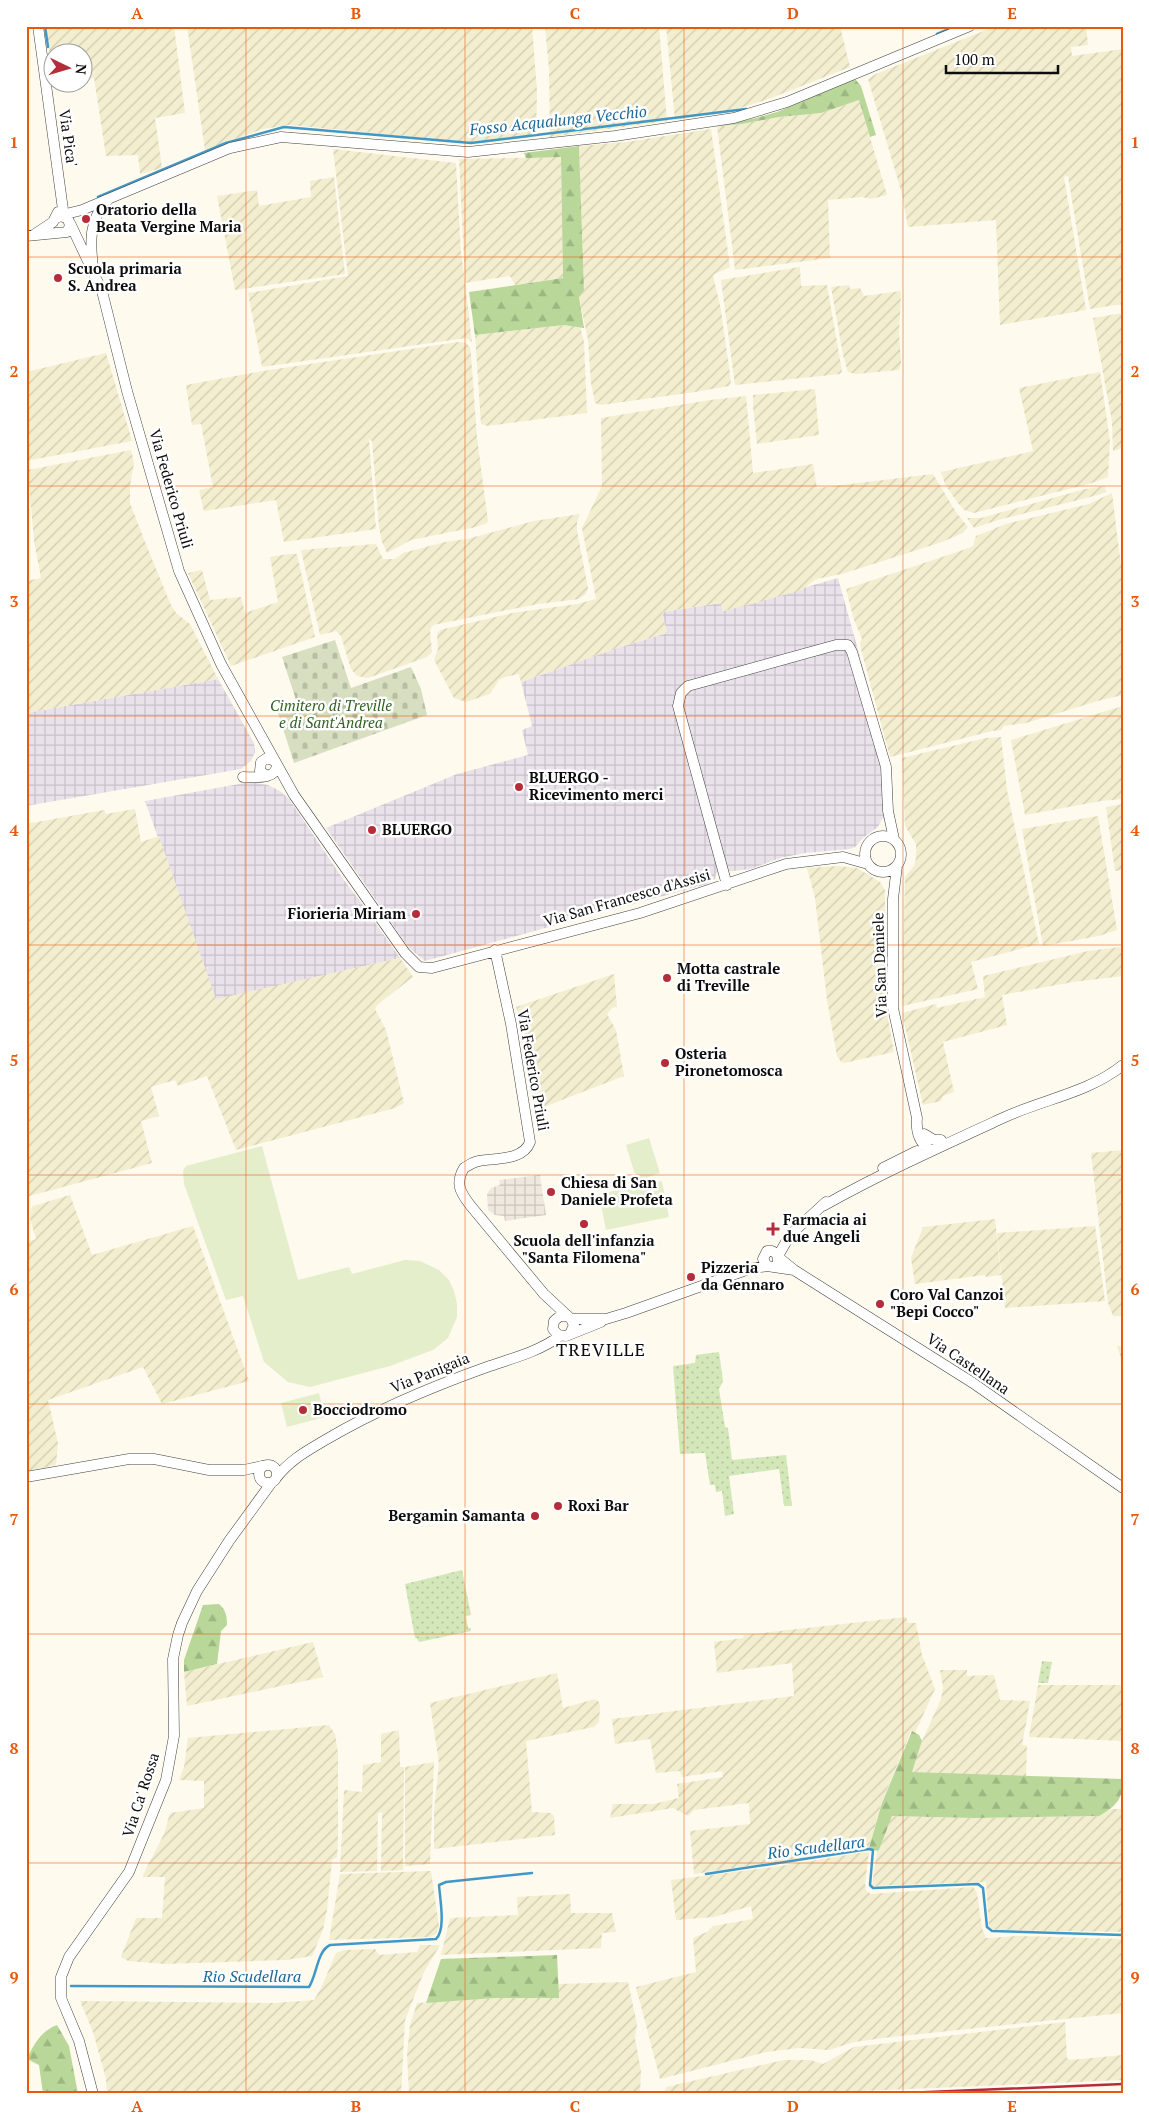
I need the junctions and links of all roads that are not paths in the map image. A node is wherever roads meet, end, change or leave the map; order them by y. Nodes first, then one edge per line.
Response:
1 (38, 26) edge
2 (970, 26) edge
3 (110, 198) junction
4 (63, 220) junction
5 (60, 233) junction
6 (30, 235) edge
7 (81, 247) junction
8 (95, 277) junction
9 (256, 730) junction
10 (261, 762) junction
11 (276, 763) junction
12 (268, 776) junction
13 (292, 792) junction
14 (888, 811) junction
15 (878, 836) junction
16 (894, 839) junction
17 (868, 844) junction
18 (843, 858) junction
19 (868, 864) junction
20 (898, 866) junction
21 (881, 872) junction
22 (727, 885) junction
23 (893, 899) junction
24 (495, 950) junction
25 (1123, 1065) edge
26 (921, 1135) junction
27 (946, 1141) junction
28 (927, 1147) junction
29 (909, 1154) junction
30 (903, 1165) junction
31 (823, 1206) junction
32 (772, 1259) junction
33 (544, 1294) junction
34 (569, 1318) junction
35 (606, 1319) junction
36 (559, 1330) junction
37 (298, 1456) junction
38 (265, 1465) junction
39 (244, 1470) junction
40 (26, 1477) edge
41 (260, 1479) junction
42 (274, 1480) junction
43 (1123, 1488) edge
44 (258, 1501) junction
45 (93, 2094) edge

1 - 4 street, Via Pica'
2 - 3 street
3 - 4 street
3 - 8 street
4 - 5 street
4 - 5 street
4 - 6 street
4 - 7 street, Via Federico Priuli
5 - 6 street
5 - 7 street, Via Federico Priuli
7 - 8 street, Via Federico Priuli
8 - 9 street, Via Federico Priuli
9 - 10 street
9 - 11 street
10 - 11 street
10 - 12 street
10 - 12 street
11 - 12 street
11 - 13 street
12 - 13 street
13 - 24 street, Via San Francesco d'Assisi
14 - 15 street
14 - 16 street
14 - 22 street
15 - 16 street
15 - 17 street
16 - 20 street
17 - 18 street, Via San Francesco d'Assisi
17 - 19 street
18 - 19 street, Via San Francesco d'Assisi
18 - 22 street, Via San Francesco d'Assisi
19 - 21 street
20 - 21 street
20 - 23 street, Via San Daniele
21 - 23 street, Via San Daniele
22 - 24 street, Via San Francesco d'Assisi
23 - 26 street, Via San Daniele
24 - 33 street, Via Federico Priuli
25 - 27 street
26 - 27 street
26 - 28 street
26 - 29 street
27 - 28 street
27 - 30 street
28 - 29 street
28 - 30 street
29 - 31 street
30 - 31 street
31 - 32 street
32 - 35 street
32 - 43 street, Via Castellana
33 - 34 street
33 - 36 street
34 - 35 street
34 - 36 street
34 - 36 street
35 - 36 street
36 - 37 street, Via Panigaia
37 - 38 street
37 - 42 street, Via Ca' Rossa
38 - 39 street
38 - 41 street
38 - 42 street
39 - 40 street
39 - 41 street
41 - 42 street
41 - 44 street
42 - 44 street, Via Ca' Rossa
44 - 45 street, Via Ca' Rossa

